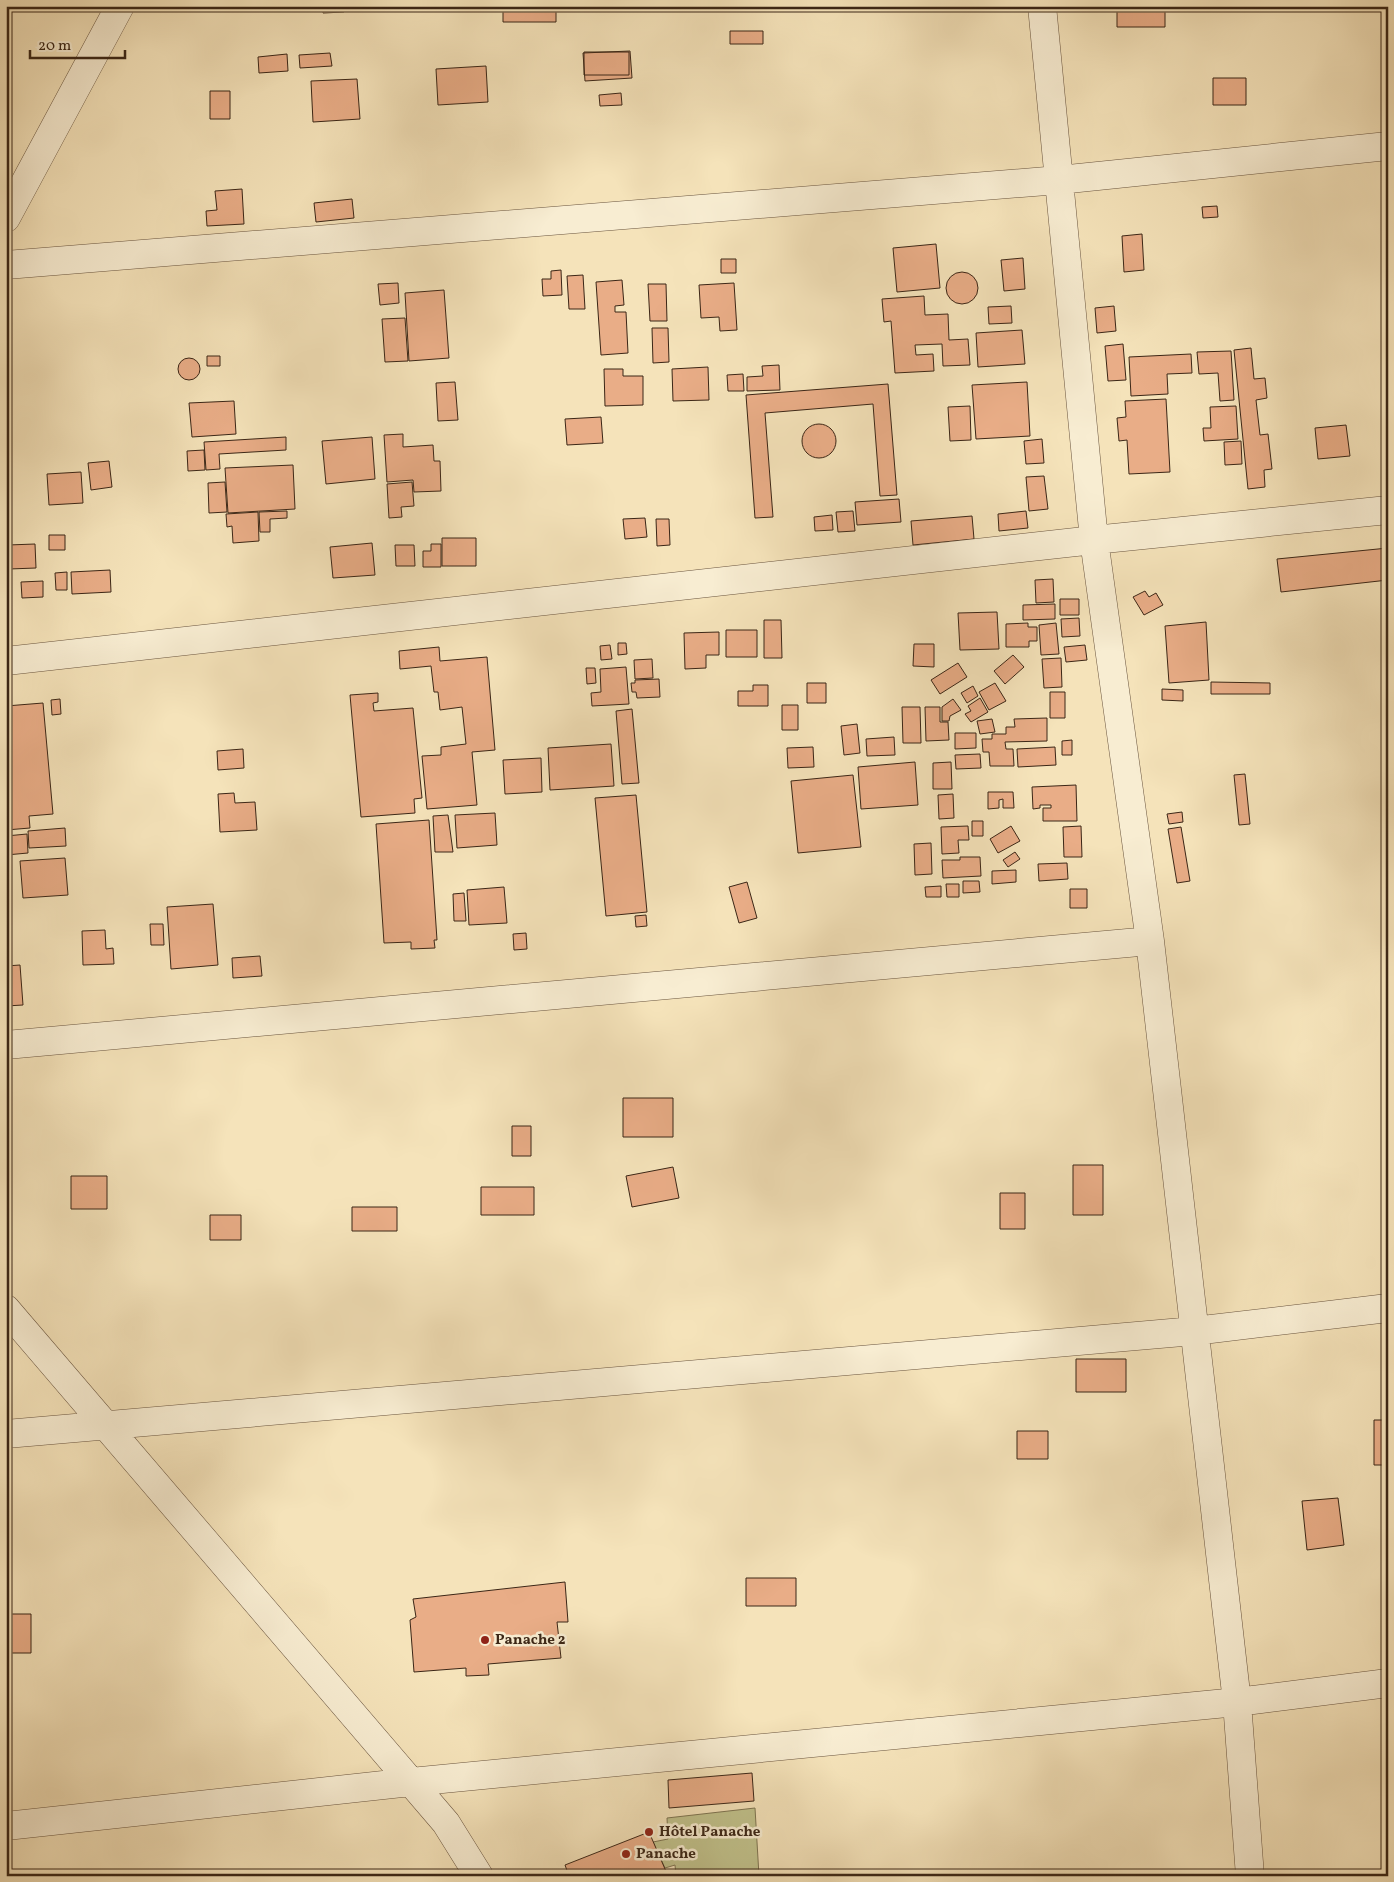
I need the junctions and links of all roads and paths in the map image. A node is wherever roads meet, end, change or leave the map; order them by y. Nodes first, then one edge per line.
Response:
1 (120, 6) edge
2 (1042, 6) edge
3 (1388, 146) edge
4 (1059, 180) junction
5 (6, 218) edge
6 (6, 265) edge
7 (1388, 510) edge
8 (1094, 540) junction
9 (6, 662) edge
10 (1150, 941) junction
11 (6, 1045) edge
12 (6, 1308) edge
13 (1388, 1308) edge
14 (1194, 1331) junction
15 (106, 1426) junction
16 (6, 1434) edge
17 (1388, 1682) edge
18 (1236, 1702) junction
19 (411, 1782) junction
20 (6, 1826) edge
21 (479, 1876) edge
22 (1250, 1876) edge

1 - 5 street
2 - 4 street
3 - 4 street
4 - 6 street
4 - 8 street
7 - 8 street
8 - 9 street
8 - 10 street
10 - 11 street
10 - 14 street
12 - 15 street
13 - 14 street
14 - 15 street
14 - 18 street
15 - 16 street
15 - 19 street
17 - 18 street
18 - 19 street
18 - 22 street
19 - 20 street
19 - 21 street

